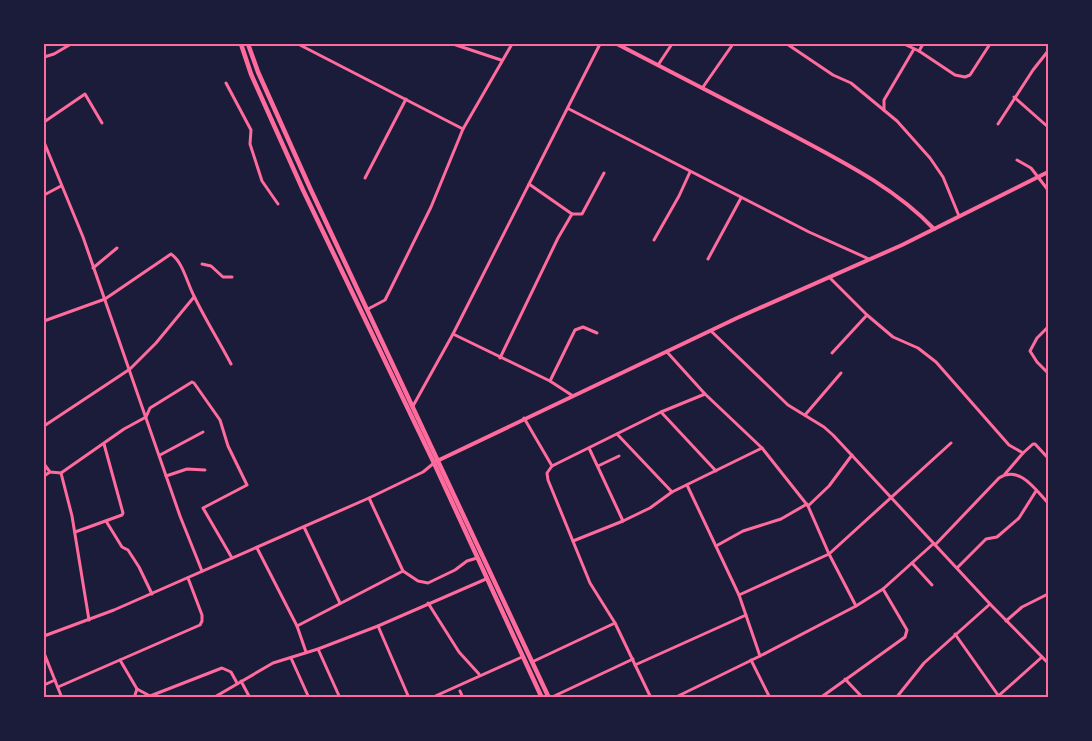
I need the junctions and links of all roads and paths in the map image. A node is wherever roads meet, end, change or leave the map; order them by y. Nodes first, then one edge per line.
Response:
1 (71, 44) edge
2 (241, 44) edge
3 (248, 44) edge
4 (298, 44) edge
5 (453, 44) edge
6 (512, 44) edge
7 (600, 44) edge
8 (616, 44) edge
9 (672, 44) edge
10 (733, 44) edge
11 (787, 44) edge
12 (904, 44) edge
13 (923, 44) edge
14 (990, 44) edge
15 (917, 50) junction
16 (1048, 51) edge
17 (44, 57) edge
18 (501, 60) junction
19 (658, 65) junction
20 (226, 83) dead end
21 (703, 87) junction
22 (1014, 97) junction
23 (406, 99) junction
24 (884, 100) junction
25 (873, 102) junction
26 (569, 109) junction
27 (884, 110) junction
28 (44, 122) edge
29 (102, 123) dead end
30 (998, 124) dead end
31 (281, 125) junction
32 (275, 127) junction
33 (1048, 127) edge
34 (463, 129) junction
35 (44, 142) edge
36 (1017, 160) dead end
37 (690, 172) junction
38 (1048, 172) edge
39 (604, 173) dead end
40 (1039, 176) junction
41 (364, 178) dead end
42 (529, 184) junction
43 (61, 186) junction
44 (1048, 190) edge
45 (44, 195) edge
46 (741, 198) junction
47 (278, 204) dead end
48 (572, 214) junction
49 (959, 217) junction
50 (934, 230) junction
51 (654, 240) dead end
52 (117, 248) dead end
53 (708, 258) dead end
54 (870, 259) junction
55 (202, 264) dead end
56 (93, 268) junction
57 (232, 277) dead end
58 (829, 278) junction
59 (194, 297) junction
60 (105, 299) junction
61 (368, 309) junction
62 (867, 315) junction
63 (44, 321) edge
64 (1048, 327) edge
65 (711, 331) junction
66 (597, 333) dead end
67 (453, 334) junction
68 (667, 352) junction
69 (832, 353) dead end
70 (500, 358) junction
71 (231, 364) dead end
72 (130, 369) junction
73 (841, 373) dead end
74 (1048, 373) edge
75 (550, 381) junction
76 (705, 394) junction
77 (573, 396) junction
78 (413, 406) junction
79 (661, 412) junction
80 (805, 415) junction
81 (146, 417) junction
82 (524, 418) junction
83 (44, 426) edge
84 (203, 432) dead end
85 (617, 434) junction
86 (951, 443) dead end
87 (104, 444) junction
88 (589, 448) junction
89 (762, 448) junction
90 (1023, 453) junction
91 (852, 455) junction
92 (160, 456) junction
93 (620, 456) dead end
94 (1048, 459) edge
95 (436, 462) junction
96 (44, 464) edge
97 (552, 466) junction
98 (598, 466) junction
99 (205, 470) dead end
100 (716, 471) junction
101 (50, 472) junction
102 (61, 473) junction
103 (1005, 474) junction
104 (44, 476) edge
105 (166, 476) junction
106 (687, 485) junction
107 (1036, 491) junction
108 (672, 492) junction
109 (369, 498) junction
110 (891, 498) junction
111 (1048, 503) edge
112 (807, 505) junction
113 (106, 521) junction
114 (623, 521) junction
115 (304, 527) junction
116 (75, 532) junction
117 (573, 541) junction
118 (934, 544) junction
119 (716, 546) junction
120 (257, 548) junction
121 (829, 554) junction
122 (232, 558) junction
123 (477, 558) junction
124 (912, 563) junction
125 (957, 568) junction
126 (202, 571) junction
127 (403, 571) junction
128 (188, 578) junction
129 (486, 579) junction
130 (932, 585) dead end
131 (883, 589) junction
132 (152, 594) junction
133 (1048, 594) edge
134 (739, 595) junction
135 (340, 603) junction
136 (428, 603) junction
137 (990, 604) junction
138 (856, 606) junction
139 (746, 615) junction
140 (89, 620) junction
141 (1006, 621) junction
142 (615, 623) junction
143 (297, 626) junction
144 (378, 626) junction
145 (955, 634) junction
146 (44, 636) edge
147 (318, 649) junction
148 (306, 652) junction
149 (44, 653) edge
150 (760, 656) junction
151 (522, 657) junction
152 (291, 658) junction
153 (633, 659) junction
154 (120, 660) junction
155 (751, 660) junction
156 (1046, 660) edge
157 (532, 662) junction
158 (636, 665) junction
159 (479, 675) junction
160 (845, 679) junction
161 (55, 680) junction
162 (239, 682) junction
163 (44, 685) edge
164 (58, 687) junction
165 (137, 689) junction
166 (460, 691) dead end
167 (150, 696) edge
168 (997, 696) edge
169 (541, 697) edge
170 (62, 698) edge
171 (134, 698) edge
172 (145, 698) edge
173 (213, 698) edge
174 (250, 698) edge
175 (309, 698) edge
176 (340, 698) edge
177 (409, 698) edge
178 (431, 698) edge
179 (464, 698) edge
180 (550, 698) edge
181 (651, 698) edge
182 (674, 698) edge
183 (770, 698) edge
184 (820, 698) edge
185 (863, 698) edge
186 (896, 698) edge

1 - 17 street
2 - 32 main road
3 - 31 main road
4 - 23 street
5 - 18 street
6 - 18 street
7 - 26 street
8 - 19 street
9 - 19 street
10 - 21 street
11 - 25 street
12 - 15 street
13 - 15 street
14 - 15 street
15 - 24 street
16 - 22 street
18 - 34 street
19 - 21 street
20 - 47 street
21 - 50 street
22 - 30 street
22 - 33 street
23 - 34 street
23 - 41 street
24 - 25 street
24 - 27 street
25 - 27 street
26 - 37 street
26 - 42 street
27 - 49 street
28 - 29 street
31 - 32 main road
31 - 61 main road
32 - 95 main road
34 - 61 street
35 - 43 street
36 - 40 street
37 - 46 street
37 - 51 street
38 - 40 street
39 - 48 street
40 - 44 street
40 - 49 street
42 - 48 street
42 - 67 street
43 - 45 street
43 - 56 street
46 - 53 street
46 - 54 street
48 - 70 street
49 - 50 street
50 - 54 street
52 - 56 street
54 - 58 street
55 - 57 street
56 - 60 street
58 - 62 street
58 - 65 street
59 - 60 street
59 - 71 street
59 - 72 street
60 - 63 street
60 - 72 street
61 - 78 main road
62 - 69 street
62 - 90 street
64 - 74 street
65 - 68 street
65 - 80 street
66 - 75 street
67 - 70 street
67 - 78 street
68 - 76 street
68 - 77 street
70 - 75 street
72 - 81 street
72 - 83 street
73 - 80 street
75 - 77 street
76 - 79 street
76 - 89 street
77 - 82 street
78 - 95 main road
79 - 85 street
79 - 100 street
80 - 91 street
81 - 87 street
81 - 92 street
81 - 122 street
82 - 95 street
82 - 97 street
84 - 92 street
85 - 88 street
85 - 108 street
86 - 110 street
87 - 102 street
87 - 113 street
88 - 97 street
88 - 98 street
89 - 100 street
89 - 112 street
90 - 94 street
90 - 103 street
91 - 110 street
91 - 112 street
92 - 105 street
93 - 98 street
95 - 109 street
95 - 123 main road
95 - 157 main road
96 - 101 street
97 - 117 street
98 - 114 street
99 - 105 street
100 - 106 street
101 - 102 street
101 - 104 street
102 - 116 street
103 - 107 street
103 - 118 street
105 - 126 street
106 - 108 street
106 - 119 street
107 - 111 street
107 - 125 street
108 - 114 street
109 - 115 street
109 - 127 street
110 - 118 street
110 - 121 street
112 - 119 street
112 - 121 street
113 - 116 street
113 - 132 street
114 - 117 street
115 - 120 street
115 - 135 street
116 - 140 street
117 - 142 street
118 - 124 street
118 - 125 street
119 - 134 street
120 - 122 street
120 - 143 street
121 - 134 street
121 - 138 street
122 - 126 street
123 - 127 street
123 - 129 main road
124 - 130 street
124 - 131 street
125 - 137 street
126 - 128 street
127 - 135 street
128 - 132 street
128 - 154 street
129 - 136 street
129 - 151 main road
131 - 138 street
131 - 160 street
132 - 140 street
133 - 141 street
134 - 139 street
135 - 143 street
136 - 144 street
136 - 159 street
137 - 141 street
137 - 145 street
138 - 150 street
139 - 150 street
139 - 158 street
140 - 146 street
141 - 156 street
142 - 153 street
142 - 157 street
143 - 148 street
144 - 147 street
144 - 177 street
145 - 168 street
145 - 186 street
147 - 148 street
147 - 176 street
148 - 152 street
149 - 161 street
150 - 155 street
151 - 159 street
151 - 169 main road
152 - 162 street
152 - 175 street
153 - 158 street
153 - 180 street
154 - 164 street
154 - 165 street
155 - 182 street
155 - 183 street
156 - 168 street
157 - 180 main road
158 - 181 street
159 - 178 street
160 - 184 street
160 - 185 street
161 - 163 street
161 - 164 street
162 - 167 street
162 - 173 street
162 - 174 street
164 - 170 street
165 - 167 street
165 - 171 street
166 - 179 street
167 - 172 street

